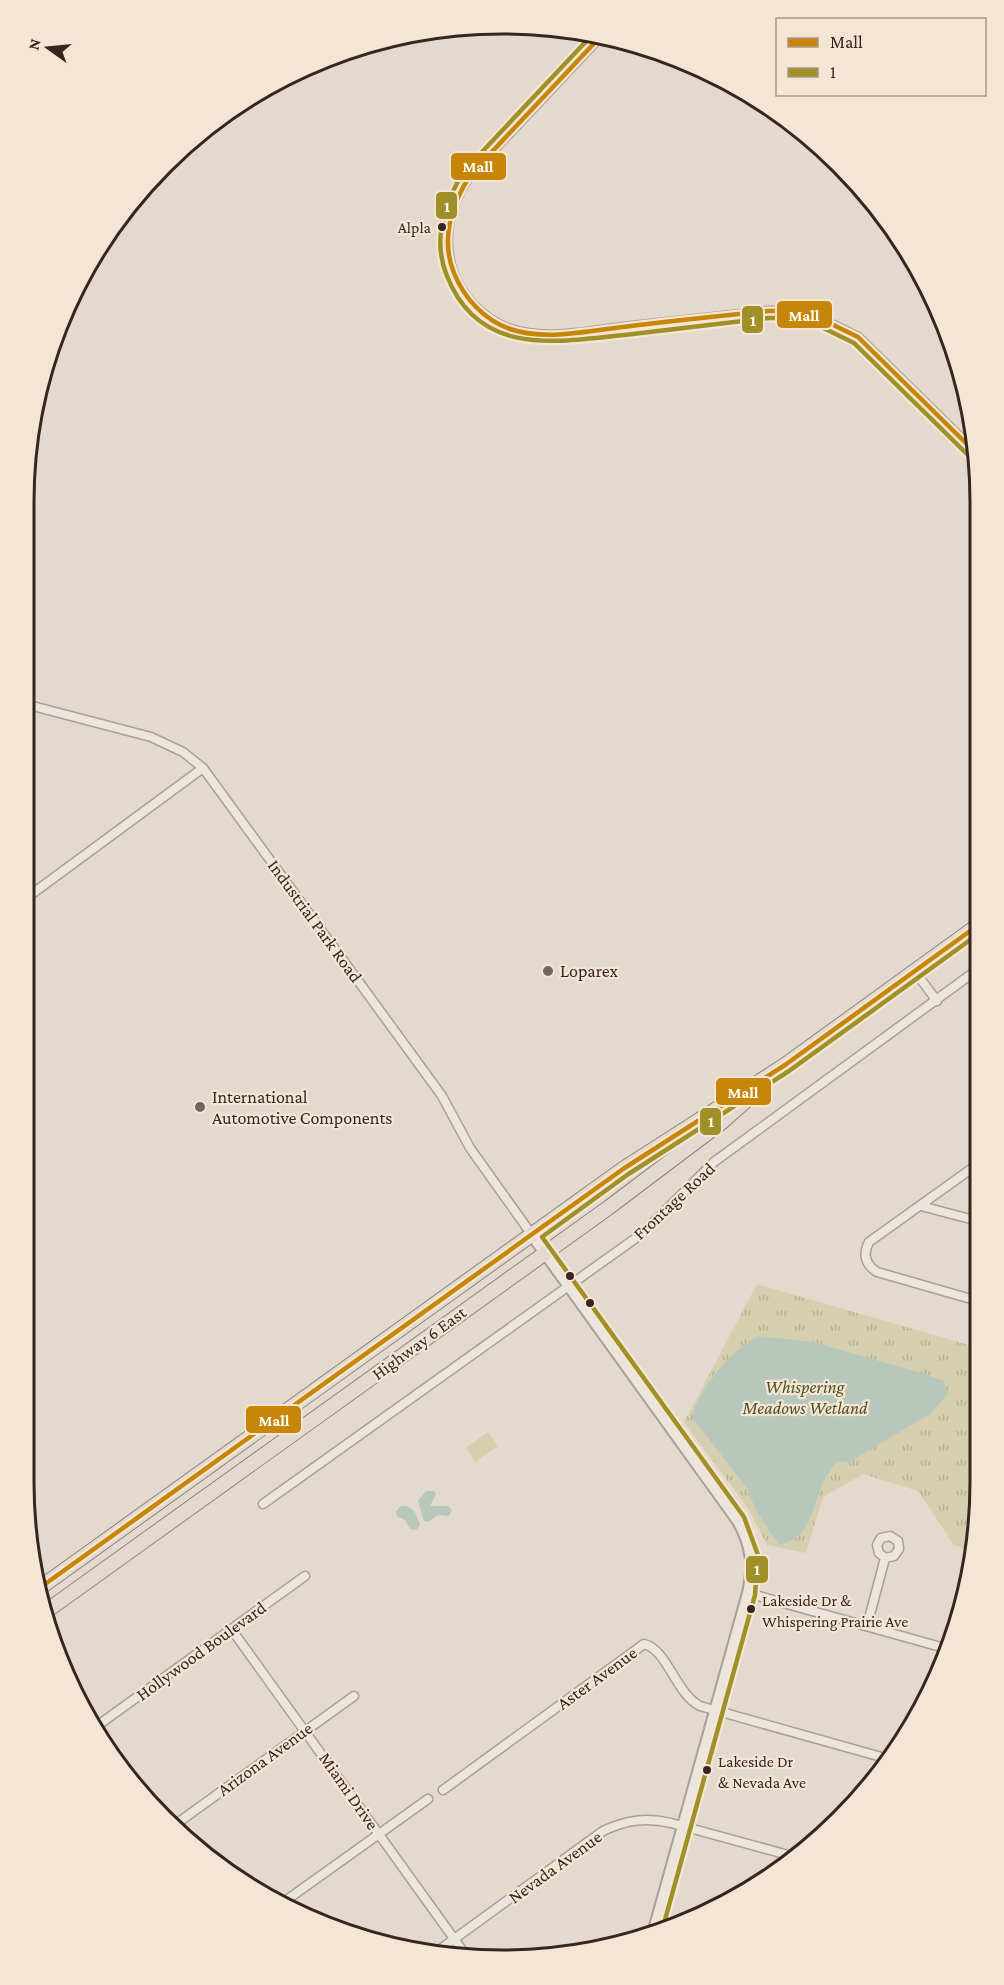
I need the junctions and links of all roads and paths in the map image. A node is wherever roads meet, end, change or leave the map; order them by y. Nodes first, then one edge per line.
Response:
1 (594, 43) edge
2 (966, 443) edge
3 (34, 706) edge
4 (203, 768) junction
5 (34, 892) edge
6 (970, 931) edge
7 (916, 973) junction
8 (970, 975) edge
9 (937, 1001) junction
10 (785, 1065) junction
11 (970, 1170) edge
12 (921, 1206) junction
13 (970, 1219) edge
14 (532, 1235) junction
15 (544, 1252) junction
16 (568, 1287) junction
17 (970, 1298) edge
18 (263, 1504) dead end
19 (885, 1558) dead end
20 (305, 1576) dead end
21 (45, 1584) edge
22 (748, 1593) junction
23 (51, 1608) edge
24 (867, 1626) junction
25 (232, 1630) junction
26 (940, 1647) edge
27 (354, 1696) dead end
28 (716, 1710) junction
29 (101, 1723) edge
30 (306, 1730) junction
31 (881, 1757) edge
32 (443, 1790) dead end
33 (428, 1799) dead end
34 (180, 1821) edge
35 (683, 1825) junction
36 (379, 1833) junction
37 (786, 1854) edge
38 (288, 1899) edge
39 (655, 1925) edge
40 (454, 1939) junction
41 (443, 1947) edge
42 (461, 1948) edge

1 - 2 street
3 - 4 street, Industrial Park Road
4 - 5 street
4 - 14 street, Industrial Park Road
6 - 7 main road, Highway 6 East
7 - 9 street
7 - 10 main road, Highway 6 East
8 - 9 street, Frontage Road
9 - 16 street, Frontage Road
10 - 14 main road, Highway 6 East
10 - 15 main road, Highway 6 East
11 - 12 street
12 - 13 street
12 - 17 street
14 - 15 street
14 - 21 main road, Highway 6 East
15 - 16 street
15 - 23 main road, Highway 6 East
16 - 18 street, Frontage Road
16 - 22 street
19 - 24 street
20 - 25 street, Hollywood Boulevard
22 - 24 street
22 - 28 street
24 - 26 street
25 - 29 street, Hollywood Boulevard
25 - 30 street, Miami Drive
27 - 30 street, Arizona Avenue
28 - 31 street, Aster Avenue
28 - 32 street, Aster Avenue
28 - 35 street
30 - 34 street, Arizona Avenue
30 - 36 street, Miami Drive
33 - 36 street
35 - 37 street, Nevada Avenue
35 - 39 street
35 - 40 street, Nevada Avenue
36 - 38 street
36 - 40 street, Miami Drive
40 - 41 street, Nevada Avenue
40 - 42 street, Miami Drive

